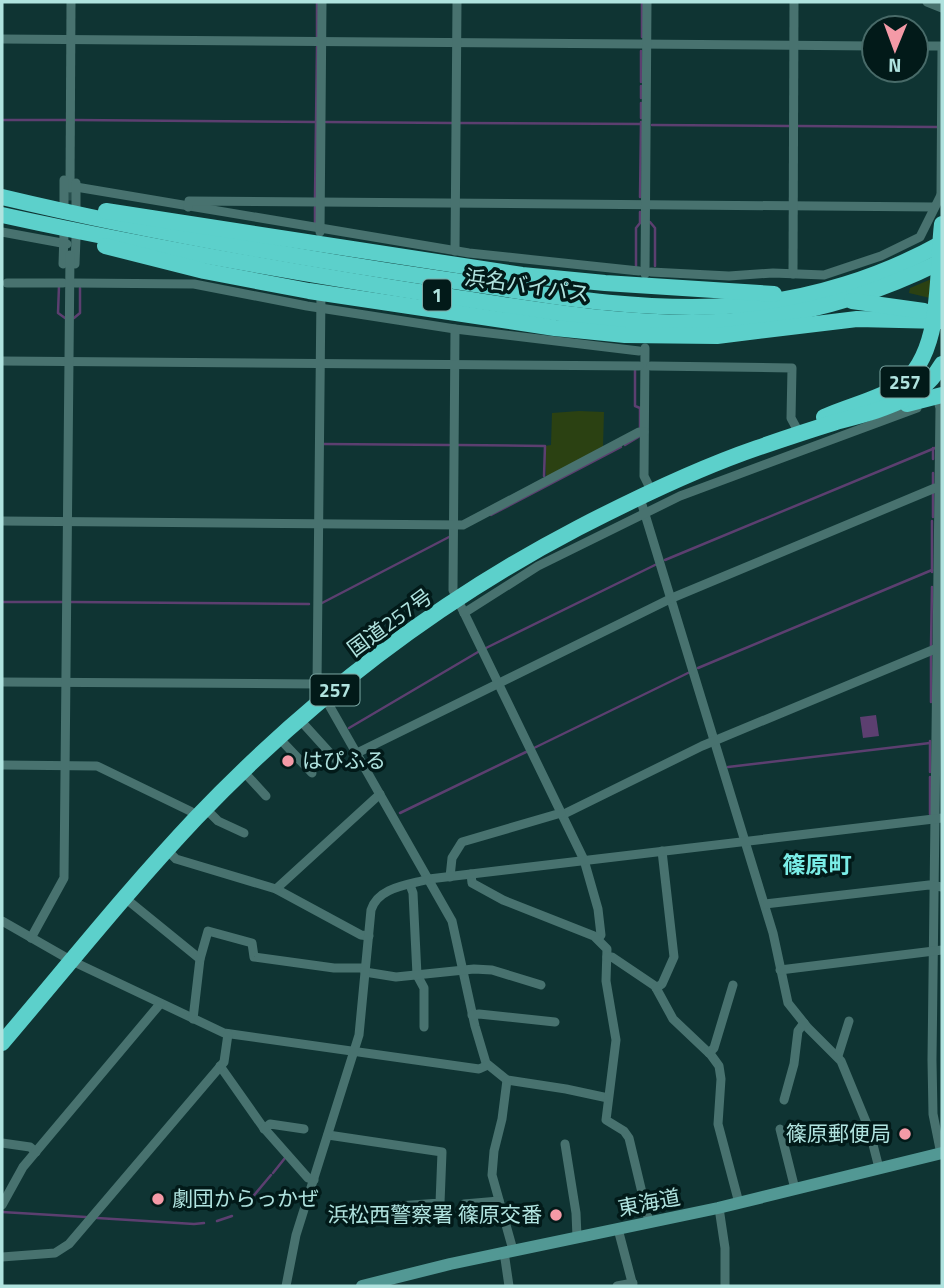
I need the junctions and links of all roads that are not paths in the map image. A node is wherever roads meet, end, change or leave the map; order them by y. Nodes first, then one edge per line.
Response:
1 (71, 2) edge
2 (322, 2) edge
3 (457, 2) edge
4 (647, 2) edge
5 (794, 2) edge
6 (928, 2) edge
7 (942, 8) edge
8 (2, 39) edge
9 (71, 40) junction
10 (322, 42) junction
11 (457, 43) junction
12 (647, 44) junction
13 (794, 45) junction
14 (860, 46) edge
15 (942, 47) edge
16 (942, 124) edge
17 (71, 130) junction
18 (73, 188) junction
19 (942, 193) edge
20 (2, 197) edge
21 (23, 202) junction
22 (320, 202) junction
23 (456, 203) junction
24 (646, 205) junction
25 (70, 206) junction
26 (793, 206) junction
27 (188, 207) junction
28 (934, 207) junction
29 (2, 215) edge
30 (19, 219) junction
31 (942, 224) edge
32 (2, 232) edge
33 (319, 237) junction
34 (70, 243) junction
35 (942, 243) edge
36 (456, 251) junction
37 (942, 261) edge
38 (793, 274) junction
39 (645, 277) junction
40 (7, 283) dead end
41 (63, 283) junction
42 (75, 283) junction
43 (320, 300) junction
44 (69, 317) junction
45 (940, 320) edge
46 (455, 329) junction
47 (640, 333) junction
48 (2, 361) edge
49 (69, 361) junction
50 (319, 363) junction
51 (942, 364) edge
52 (454, 365) junction
53 (639, 366) junction
54 (651, 366) junction
55 (940, 399) edge
56 (644, 406) junction
57 (883, 410) junction
58 (797, 429) junction
59 (644, 432) junction
60 (755, 449) junction
61 (941, 489) edge
62 (646, 501) junction
63 (2, 522) edge
64 (67, 522) junction
65 (318, 524) junction
66 (453, 525) junction
67 (940, 572) edge
68 (672, 598) junction
69 (461, 607) junction
70 (940, 649) edge
71 (2, 682) edge
72 (66, 682) junction
73 (498, 684) junction
74 (321, 691) junction
75 (300, 720) junction
76 (939, 733) edge
77 (279, 738) junction
78 (715, 741) junction
79 (357, 753) junction
80 (339, 763) dead end
81 (2, 765) edge
82 (65, 766) junction
83 (243, 771) junction
84 (312, 773) dead end
85 (380, 794) junction
86 (266, 796) dead end
87 (201, 813) junction
88 (562, 814) junction
89 (939, 818) edge
90 (244, 833) dead end
91 (746, 841) junction
92 (167, 850) junction
93 (662, 851) junction
94 (584, 860) junction
95 (471, 874) junction
96 (450, 877) junction
97 (429, 879) junction
98 (410, 885) junction
99 (939, 886) edge
100 (276, 889) junction
101 (125, 898) junction
102 (765, 904) junction
103 (2, 921) edge
104 (369, 936) junction
105 (31, 938) junction
106 (598, 939) junction
107 (938, 951) edge
108 (607, 957) junction
109 (200, 960) junction
110 (72, 961) junction
111 (365, 970) junction
112 (780, 970) junction
113 (463, 971) junction
114 (417, 975) junction
115 (541, 985) dead end
116 (733, 985) dead end
117 (656, 988) junction
118 (160, 1004) junction
119 (472, 1015) junction
120 (193, 1019) junction
121 (849, 1021) dead end
122 (555, 1022) dead end
123 (804, 1023) junction
124 (424, 1027) dead end
125 (228, 1034) junction
126 (938, 1040) edge
127 (2, 1043) edge
128 (354, 1052) junction
129 (709, 1053) junction
130 (838, 1056) junction
131 (488, 1065) junction
132 (220, 1066) junction
133 (507, 1080) junction
134 (782, 1095) dead end
135 (607, 1098) junction
136 (264, 1129) junction
137 (304, 1129) dead end
138 (780, 1129) dead end
139 (328, 1135) junction
140 (2, 1143) edge
141 (565, 1144) dead end
142 (36, 1152) junction
143 (942, 1154) edge
144 (879, 1168) junction
145 (314, 1180) junction
146 (795, 1189) junction
147 (499, 1201) junction
148 (464, 1203) dead end
149 (739, 1203) junction
150 (2, 1205) edge
151 (398, 1206) dead end
152 (719, 1208) junction
153 (649, 1222) junction
154 (618, 1228) junction
155 (577, 1237) junction
156 (509, 1251) junction
157 (2, 1257) edge
158 (397, 1282) edge
159 (633, 1285) edge
160 (286, 1286) edge
161 (362, 1286) edge
162 (509, 1286) edge
163 (617, 1286) edge
164 (725, 1286) edge

1 - 9 street
2 - 10 street
3 - 11 street
4 - 12 street
5 - 13 street
6 - 7 street
8 - 9 street
9 - 10 street
9 - 17 street
10 - 11 street
10 - 22 street
11 - 12 street
11 - 23 street
12 - 13 street
12 - 24 street
13 - 14 street
13 - 26 street
15 - 16 street
16 - 19 street
17 - 18 street
17 - 25 street
18 - 25 street
18 - 27 street
19 - 28 street
20 - 21 highway, 1
21 - 25 highway
21 - 47 highway, 浜名バイパス / 1
22 - 23 street
22 - 27 street
22 - 33 street
23 - 24 street
23 - 36 street
24 - 26 street
24 - 39 street
25 - 33 highway
26 - 28 street
26 - 38 street
27 - 33 street
28 - 38 street
29 - 30 highway, 1
30 - 34 highway
30 - 47 highway, 浜名バイパス / 1
31 - 45 highway, 国道257号
32 - 34 street
33 - 36 street
33 - 39 highway
34 - 41 street
34 - 42 street
34 - 43 highway
34 - 44 street
35 - 47 highway, 浜名バイパス / 1
36 - 39 street
37 - 47 highway, 浜名バイパス / 1
38 - 39 street
39 - 45 highway
40 - 41 street
41 - 44 street
42 - 43 street
42 - 44 street
43 - 46 street
43 - 47 highway
43 - 50 street
44 - 49 street
45 - 47 highway
45 - 58 highway, 国道257号 / 257
46 - 47 street
46 - 52 street
47 - 53 street
47 - 54 street
47 - 56 street
48 - 49 street
49 - 50 street
49 - 64 street
50 - 52 street
50 - 65 street
51 - 57 highway, 国道257号 / 257
52 - 53 street
52 - 66 street
53 - 56 street
54 - 56 street
54 - 58 street
55 - 57 highway, 257
55 - 61 street
55 - 62 street
56 - 59 street
57 - 60 highway, 国道257号 / 257
58 - 60 highway, 国道257号 / 257
59 - 62 street
59 - 66 street
60 - 62 highway, 国道257号 / 257
61 - 67 street
61 - 68 street
62 - 68 street
62 - 69 highway, 国道257号 / 257
63 - 64 street
64 - 65 street
64 - 72 street
65 - 66 street
65 - 74 street
66 - 69 street
67 - 70 street
68 - 73 street
68 - 78 street
69 - 73 street
69 - 74 highway, 国道257号 / 257
70 - 76 street
70 - 78 street
71 - 72 street
72 - 74 street
72 - 82 street
73 - 79 street
73 - 88 street
74 - 75 highway, 国道257号 / 257
74 - 79 street
75 - 77 highway, 国道257号 / 257
75 - 80 street
76 - 89 street
77 - 83 highway, 国道257号 / 257
77 - 84 street
78 - 88 street
78 - 91 street
79 - 85 street
81 - 82 street
82 - 87 street
82 - 105 street
83 - 86 street
83 - 87 highway, 国道257号 / 257
85 - 97 street
85 - 100 street
87 - 90 street
87 - 92 highway, 国道257号 / 257
88 - 94 street
88 - 96 street
89 - 91 street
89 - 99 street
91 - 93 street
91 - 102 street
92 - 100 street
92 - 101 highway, 国道257号 / 257
93 - 94 street
93 - 117 street
94 - 95 street
94 - 106 street
95 - 96 street
95 - 106 street
96 - 97 street
97 - 98 street
97 - 113 street
98 - 104 street
98 - 114 street
99 - 102 street
99 - 107 street
100 - 104 street
101 - 109 street
101 - 110 highway, 国道257号 / 257
102 - 112 street
103 - 105 street
104 - 111 street
105 - 110 street
106 - 108 street
107 - 112 street
107 - 126 street
108 - 117 street
108 - 135 street
109 - 111 street
109 - 120 street
110 - 118 street
110 - 127 highway, 国道257号 / 257
111 - 114 street
111 - 128 street
112 - 123 street
113 - 114 street
113 - 115 street
113 - 119 street
114 - 124 street
116 - 129 street
117 - 129 street
118 - 120 street
118 - 142 street
119 - 122 street
119 - 131 street
120 - 125 street
121 - 130 street
123 - 130 street
123 - 134 street
125 - 128 street
125 - 132 street
126 - 143 street
128 - 131 street
128 - 139 street
129 - 149 street
130 - 144 street
131 - 133 street
132 - 136 street
132 - 157 street
133 - 135 street
133 - 147 street
135 - 153 street
136 - 137 street
136 - 145 street
138 - 146 street
139 - 145 street
139 - 151 street
140 - 142 street
141 - 155 street
142 - 150 street
143 - 144 main road, 東海道
144 - 146 main road, 東海道
145 - 160 street
146 - 149 main road, 東海道
147 - 148 street
147 - 156 street
149 - 152 main road, 東海道
152 - 153 main road, 東海道
152 - 164 street
153 - 154 main road, 東海道
154 - 155 main road, 東海道
154 - 159 street
155 - 156 main road, 東海道
156 - 158 main road, 東海道
156 - 162 street
158 - 161 main road, 東海道
159 - 163 street

